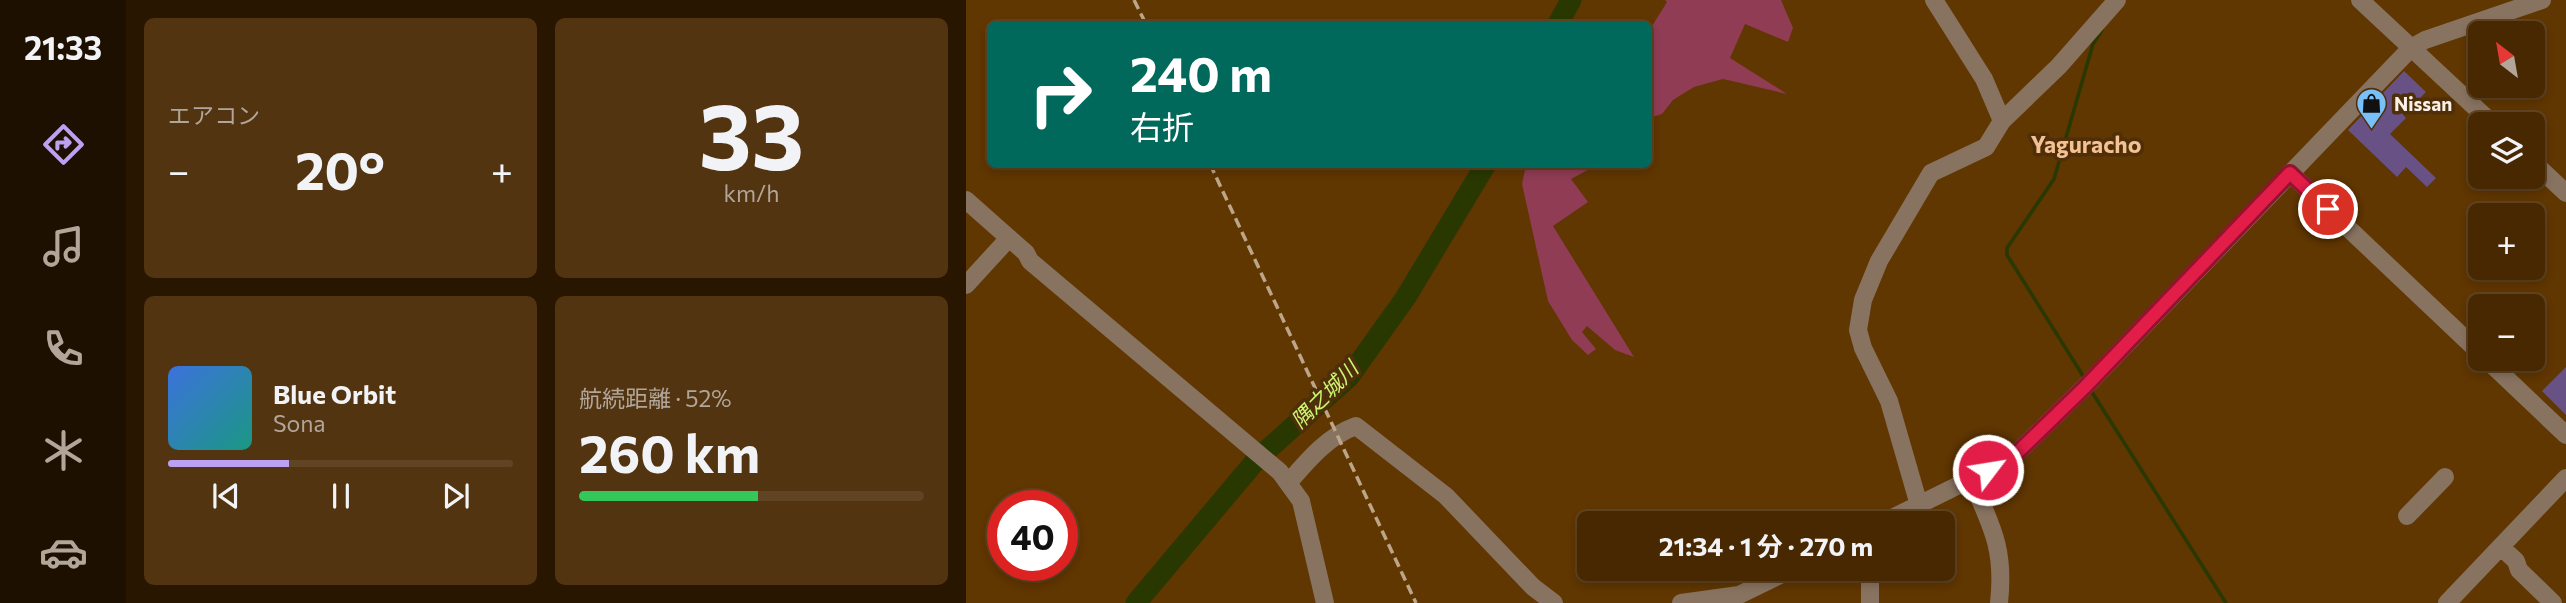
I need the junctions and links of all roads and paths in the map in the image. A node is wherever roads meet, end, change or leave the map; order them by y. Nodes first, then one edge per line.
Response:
1 (1934, 0) edge
2 (2360, 0) edge
3 (2542, 0) edge
4 (2109, 10) edge
5 (2411, 48) junction
6 (2480, 112) edge
7 (2001, 121) junction
8 (2290, 173) junction
9 (2545, 173) edge
10 (2566, 193) edge
11 (966, 200) edge
12 (1009, 238) junction
13 (966, 285) edge
14 (2468, 342) edge
15 (2499, 371) edge
16 (2566, 435) edge
17 (1285, 477) junction
18 (2445, 477) dead end
19 (2566, 478) edge
20 (1971, 479) junction
21 (1919, 505) junction
22 (1907, 511) edge
23 (2407, 516) dead end
24 (2501, 547) junction
25 (1768, 581) edge
26 (1870, 581) edge
27 (1325, 603) edge
28 (1554, 603) edge
29 (1681, 603) edge
30 (1870, 603) edge
31 (1999, 603) edge
32 (2447, 603) edge
33 (2553, 603) edge

1 - 7 street
2 - 5 street
3 - 5 street
4 - 7 street
5 - 6 street
5 - 8 street
7 - 21 street
8 - 14 street
8 - 20 street
9 - 10 street
11 - 12 street
12 - 13 street
12 - 17 street
15 - 16 street
17 - 27 street
17 - 28 street
18 - 23 street
19 - 24 street
20 - 21 street
20 - 31 street
21 - 22 street
24 - 32 street
24 - 33 street
25 - 29 street
26 - 30 street

